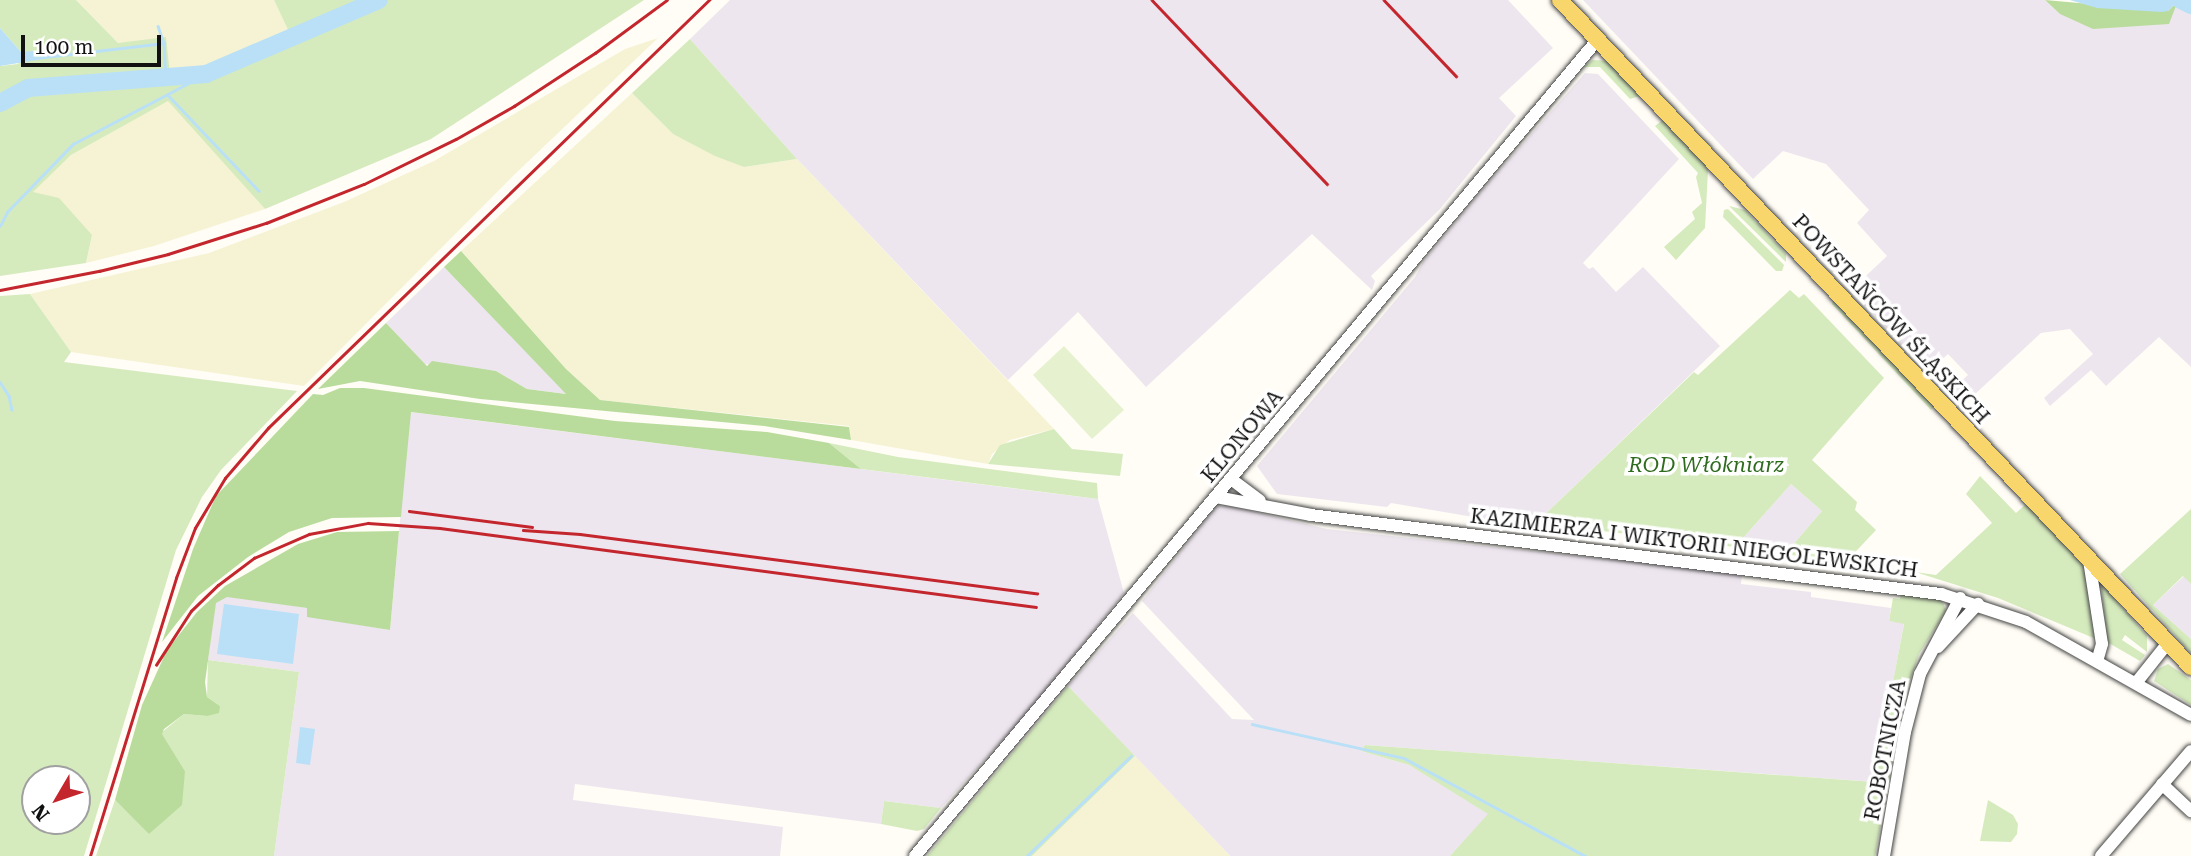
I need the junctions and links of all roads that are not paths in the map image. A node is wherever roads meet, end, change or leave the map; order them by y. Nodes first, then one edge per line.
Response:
1 (1560, 0) edge
2 (1598, 39) junction
3 (1231, 479) junction
4 (1216, 496) junction
5 (1273, 507) junction
6 (2089, 560) junction
7 (1960, 598) junction
8 (1978, 604) junction
9 (2168, 644) junction
10 (1931, 654) junction
11 (2097, 661) junction
12 (2191, 667) edge
13 (2136, 682) junction
14 (2191, 715) edge
15 (2191, 751) edge
16 (2162, 784) junction
17 (2191, 811) edge
18 (915, 856) edge
19 (1884, 856) edge
20 (2101, 856) edge

1 - 2 main road, POWSTAŃCÓW ŚLĄSKICH
2 - 3 street, KLONOWA
2 - 6 main road, POWSTAŃCÓW ŚLĄSKICH
3 - 4 street, KLONOWA
3 - 5 street
4 - 5 street, KAZIMIERZA I WIKTORII NIEGOLEWSKICH
4 - 18 street, KLONOWA
5 - 7 street, KAZIMIERZA I WIKTORII NIEGOLEWSKICH
6 - 9 main road, POWSTAŃCÓW ŚLĄSKICH
6 - 11 street
7 - 8 street, KAZIMIERZA I WIKTORII NIEGOLEWSKICH
7 - 10 street, ROBOTNICZA
8 - 10 street, ROBOTNICZA
8 - 11 street, KAZIMIERZA I WIKTORII NIEGOLEWSKICH
9 - 12 main road, POWSTAŃCÓW ŚLĄSKICH
9 - 13 street
10 - 19 street, ROBOTNICZA
11 - 13 street, KAZIMIERZA I WIKTORII NIEGOLEWSKICH
13 - 14 street, KAZIMIERZA I WIKTORII NIEGOLEWSKICH
15 - 16 street
16 - 17 street
16 - 20 street

